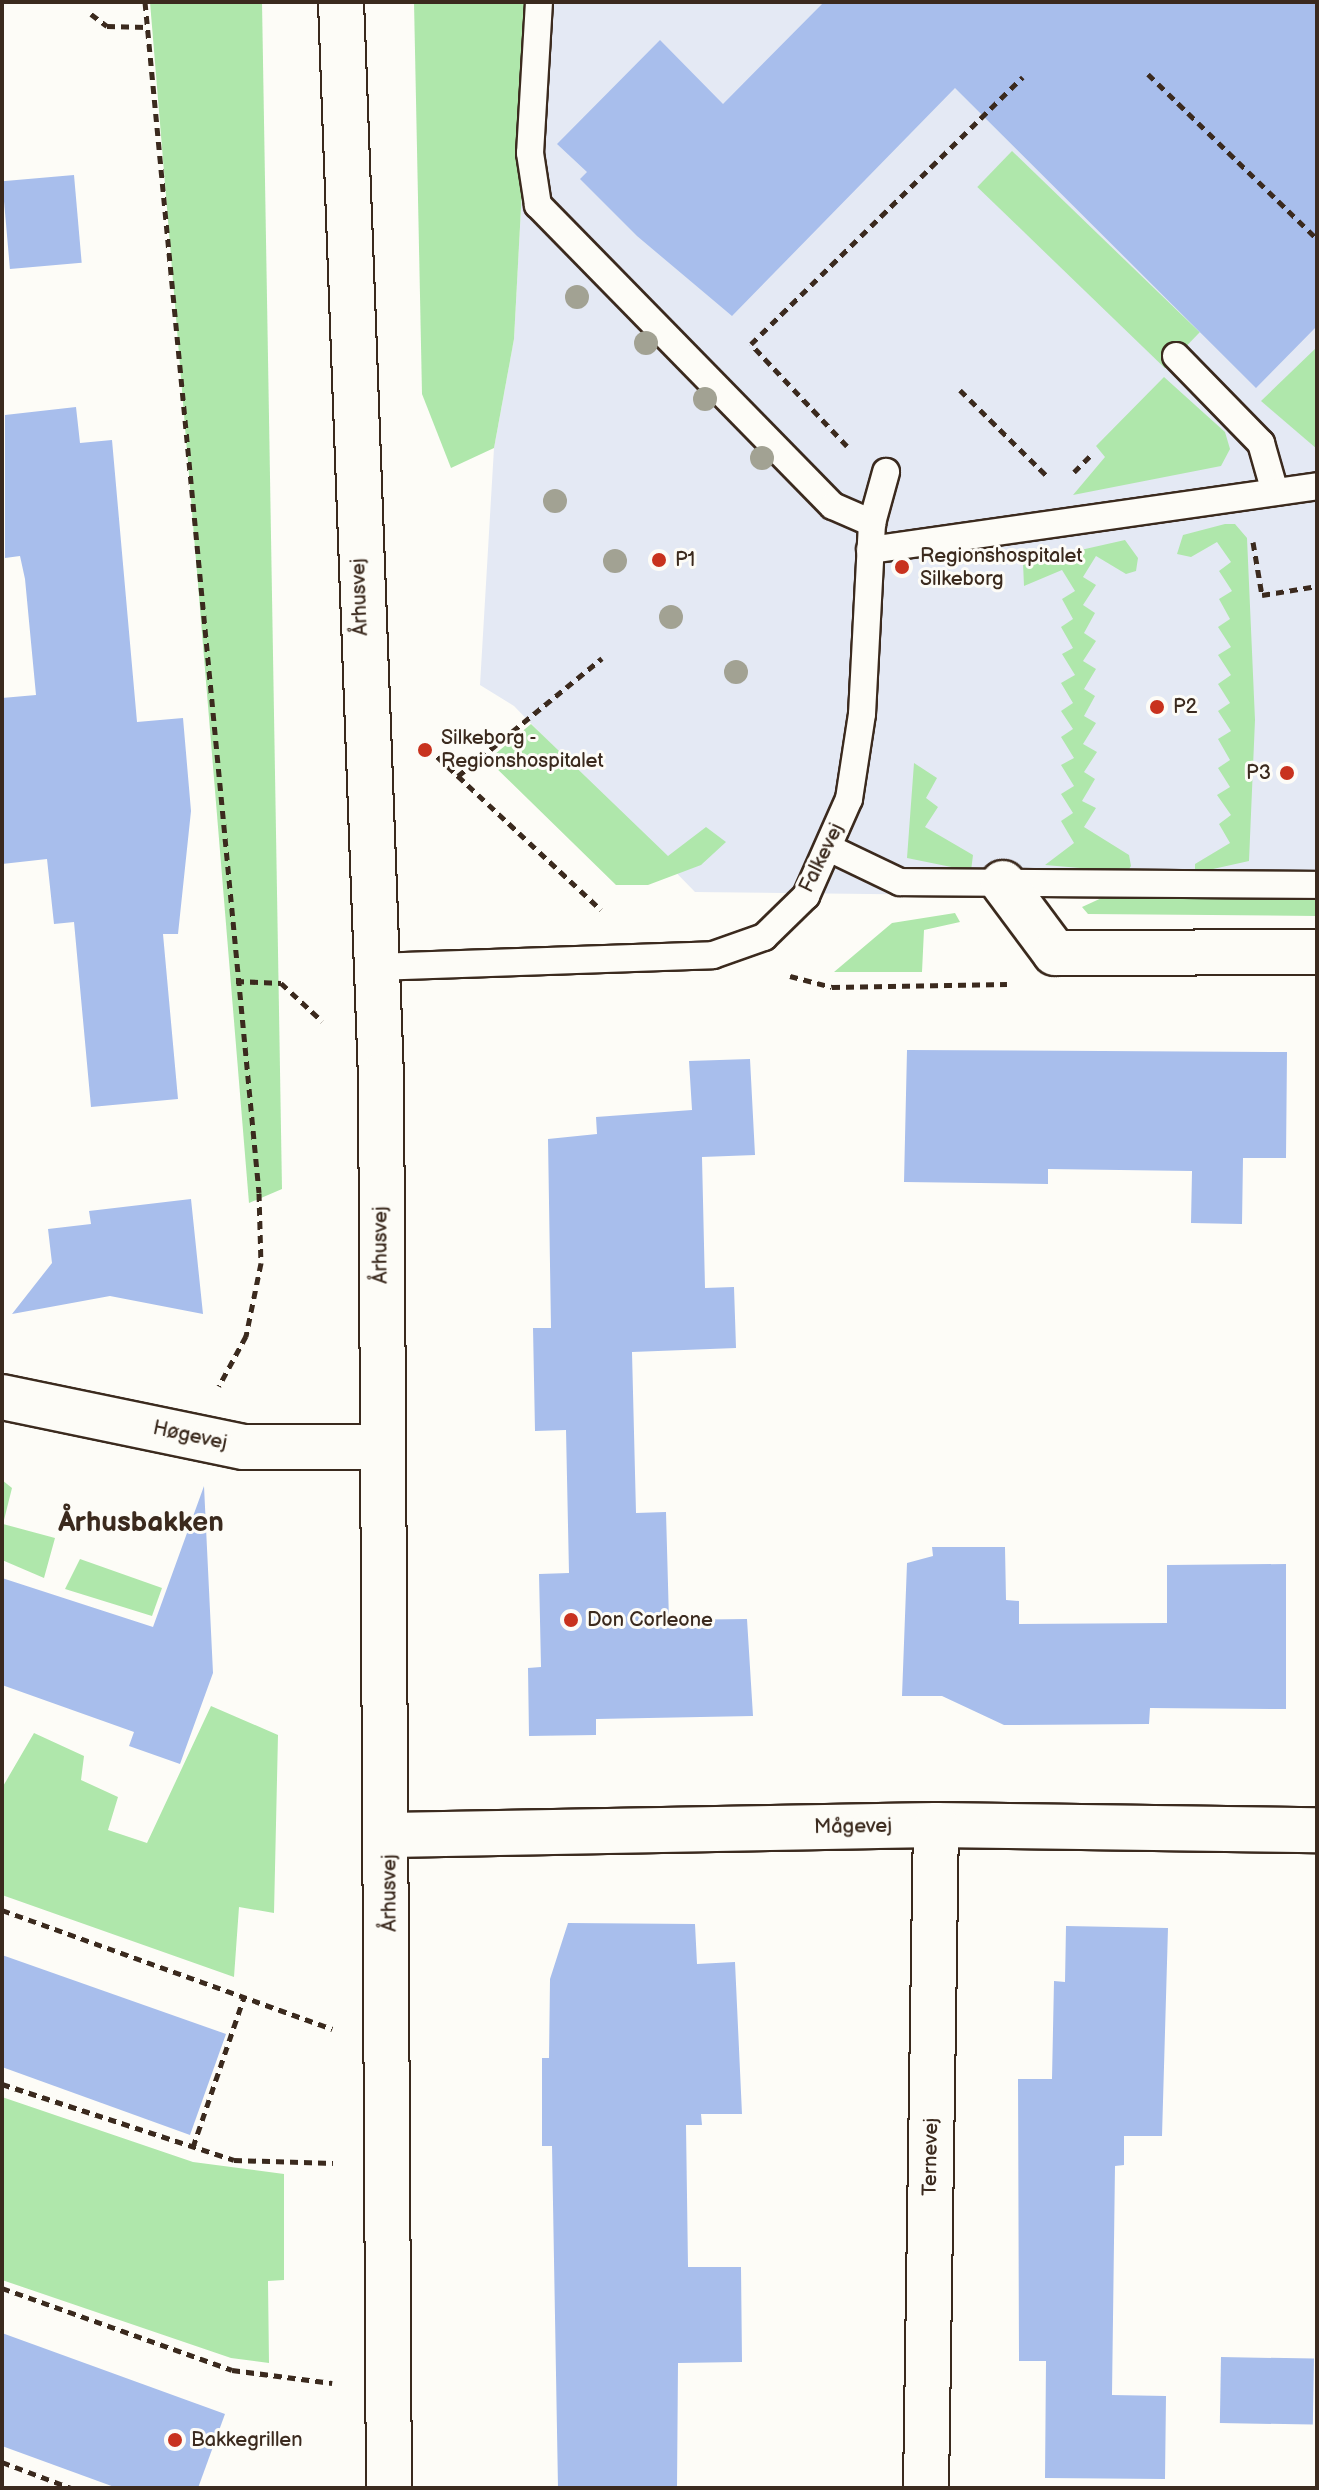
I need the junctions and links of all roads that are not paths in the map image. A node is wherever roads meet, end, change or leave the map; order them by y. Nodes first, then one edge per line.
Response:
1 (341, 2) edge
2 (539, 2) edge
3 (1176, 356) dead end
4 (886, 472) dead end
5 (1317, 486) edge
6 (1275, 492) junction
7 (872, 523) junction
8 (870, 550) junction
9 (831, 849) junction
10 (1003, 883) junction
11 (1317, 885) edge
12 (1317, 952) edge
13 (375, 967) junction
14 (2, 1397) edge
15 (380, 1447) junction
16 (936, 1825) junction
17 (1317, 1830) edge
18 (390, 1835) junction
19 (389, 2488) edge
20 (926, 2488) edge

1 - 13 street, Århusvej
2 - 7 lane
3 - 6 lane
4 - 7 lane, Falkevej
5 - 6 lane
6 - 8 lane
7 - 8 lane, Falkevej
8 - 9 lane, Falkevej
9 - 10 lane
9 - 13 lane, Falkevej
10 - 11 lane
10 - 12 street
13 - 15 street, Århusvej
14 - 15 street, Høgevej
15 - 18 street, Århusvej
16 - 17 street, Mågevej
16 - 18 street, Mågevej
16 - 20 street, Ternevej
18 - 19 street, Århusvej

